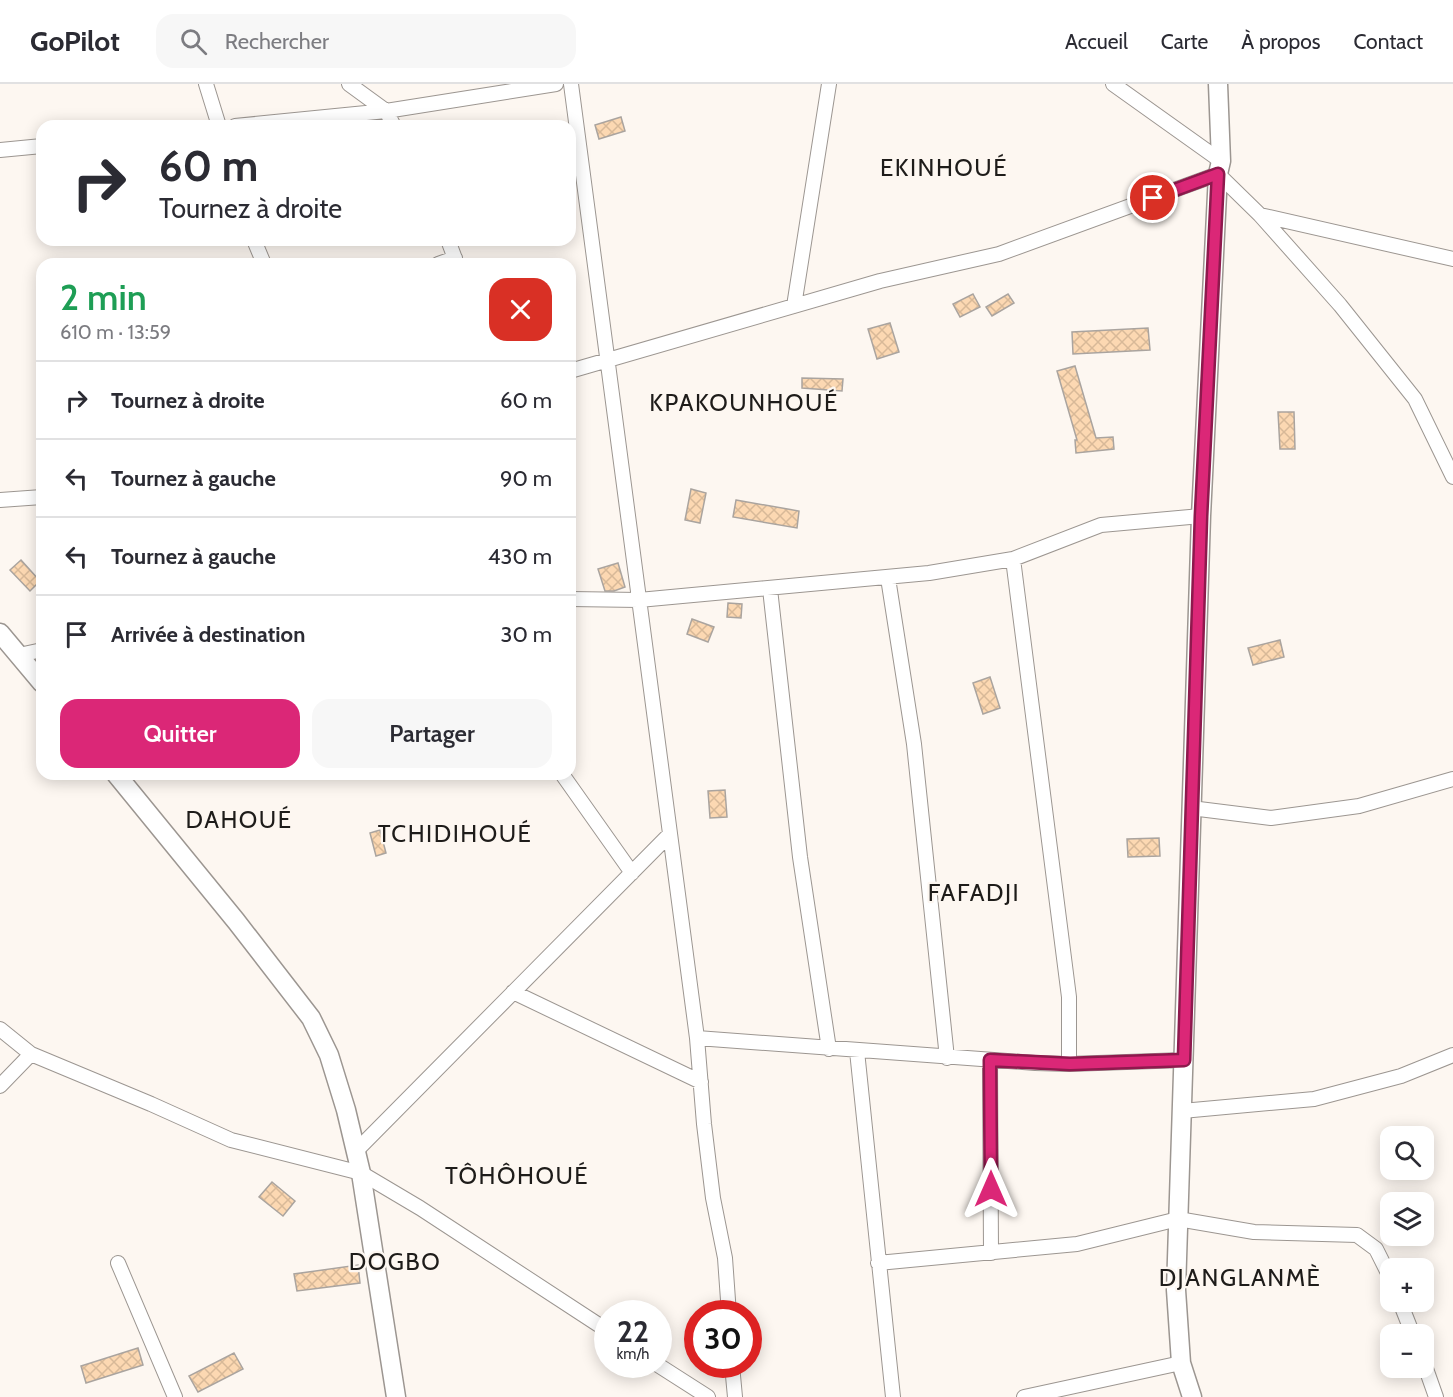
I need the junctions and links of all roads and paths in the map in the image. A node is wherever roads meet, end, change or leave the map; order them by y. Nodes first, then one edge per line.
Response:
1 (206, 84) edge
2 (349, 84) edge
3 (556, 84) edge
4 (571, 84) edge
5 (829, 84) edge
6 (1113, 84) edge
7 (1218, 84) edge
8 (386, 111) junction
9 (217, 120) edge
10 (295, 120) edge
11 (391, 120) edge
12 (576, 120) edge
13 (576, 120) edge
14 (36, 147) edge
15 (0, 150) edge
16 (1220, 168) junction
17 (1260, 215) junction
18 (1453, 259) edge
19 (794, 306) junction
20 (609, 360) junction
21 (576, 369) edge
22 (1453, 477) edge
23 (36, 497) edge
24 (0, 500) edge
25 (1201, 516) junction
26 (1013, 559) junction
27 (888, 578) junction
28 (770, 589) junction
29 (576, 596) edge
30 (639, 600) junction
31 (0, 633) edge
32 (36, 651) edge
33 (19, 655) junction
34 (36, 676) edge
35 (1453, 779) edge
36 (121, 780) edge
37 (566, 780) edge
38 (1191, 808) junction
39 (670, 834) junction
40 (632, 873) junction
41 (513, 992) junction
42 (0, 1029) edge
43 (697, 1038) junction
44 (829, 1049) junction
45 (857, 1051) junction
46 (31, 1054) junction
47 (1453, 1055) edge
48 (947, 1058) junction
49 (990, 1060) junction
50 (1184, 1060) junction
51 (1070, 1064) junction
52 (700, 1082) junction
53 (0, 1086) edge
54 (1182, 1111) junction
55 (356, 1150) junction
56 (361, 1173) junction
57 (1178, 1220) junction
58 (991, 1253) junction
59 (1380, 1258) edge
60 (118, 1263) dead end
61 (878, 1263) junction
62 (728, 1300) edge
63 (594, 1322) edge
64 (1181, 1363) junction
65 (672, 1374) edge
66 (733, 1378) edge
67 (1429, 1378) edge
68 (175, 1397) edge
69 (396, 1397) edge
70 (708, 1397) edge
71 (735, 1397) edge
72 (893, 1397) edge
73 (1024, 1397) edge
74 (1192, 1397) edge
75 (1436, 1397) edge

1 - 9 street
2 - 8 street
3 - 8 street
4 - 13 street
5 - 19 street
6 - 16 street
7 - 16 main road
8 - 10 street
8 - 11 street
12 - 20 street
14 - 15 street
16 - 17 street
16 - 19 street
16 - 25 main road
17 - 18 street
17 - 22 street
19 - 20 street
20 - 21 street
20 - 30 street
23 - 24 street
25 - 26 street
25 - 38 main road
26 - 27 street
26 - 51 street
27 - 28 street
27 - 48 street
28 - 30 street
28 - 44 street
29 - 30 street
30 - 39 street
31 - 33 main road
32 - 33 street
33 - 34 main road
35 - 38 street
36 - 55 main road
37 - 40 street
38 - 50 main road
39 - 40 street
39 - 43 street
40 - 41 street
41 - 52 street
41 - 55 street
42 - 46 street
43 - 44 street
43 - 52 street
44 - 45 street
45 - 48 street
45 - 61 street
46 - 53 street
46 - 56 street
47 - 54 street
48 - 49 street
49 - 51 street
49 - 58 street
50 - 51 street
50 - 54 main road
52 - 62 street
54 - 57 main road
55 - 56 main road
56 - 63 street
56 - 69 main road
57 - 58 street
57 - 59 street
57 - 64 main road
58 - 61 street
60 - 68 street
61 - 72 street
64 - 73 street
64 - 74 main road
65 - 70 street
66 - 71 street
67 - 75 street

